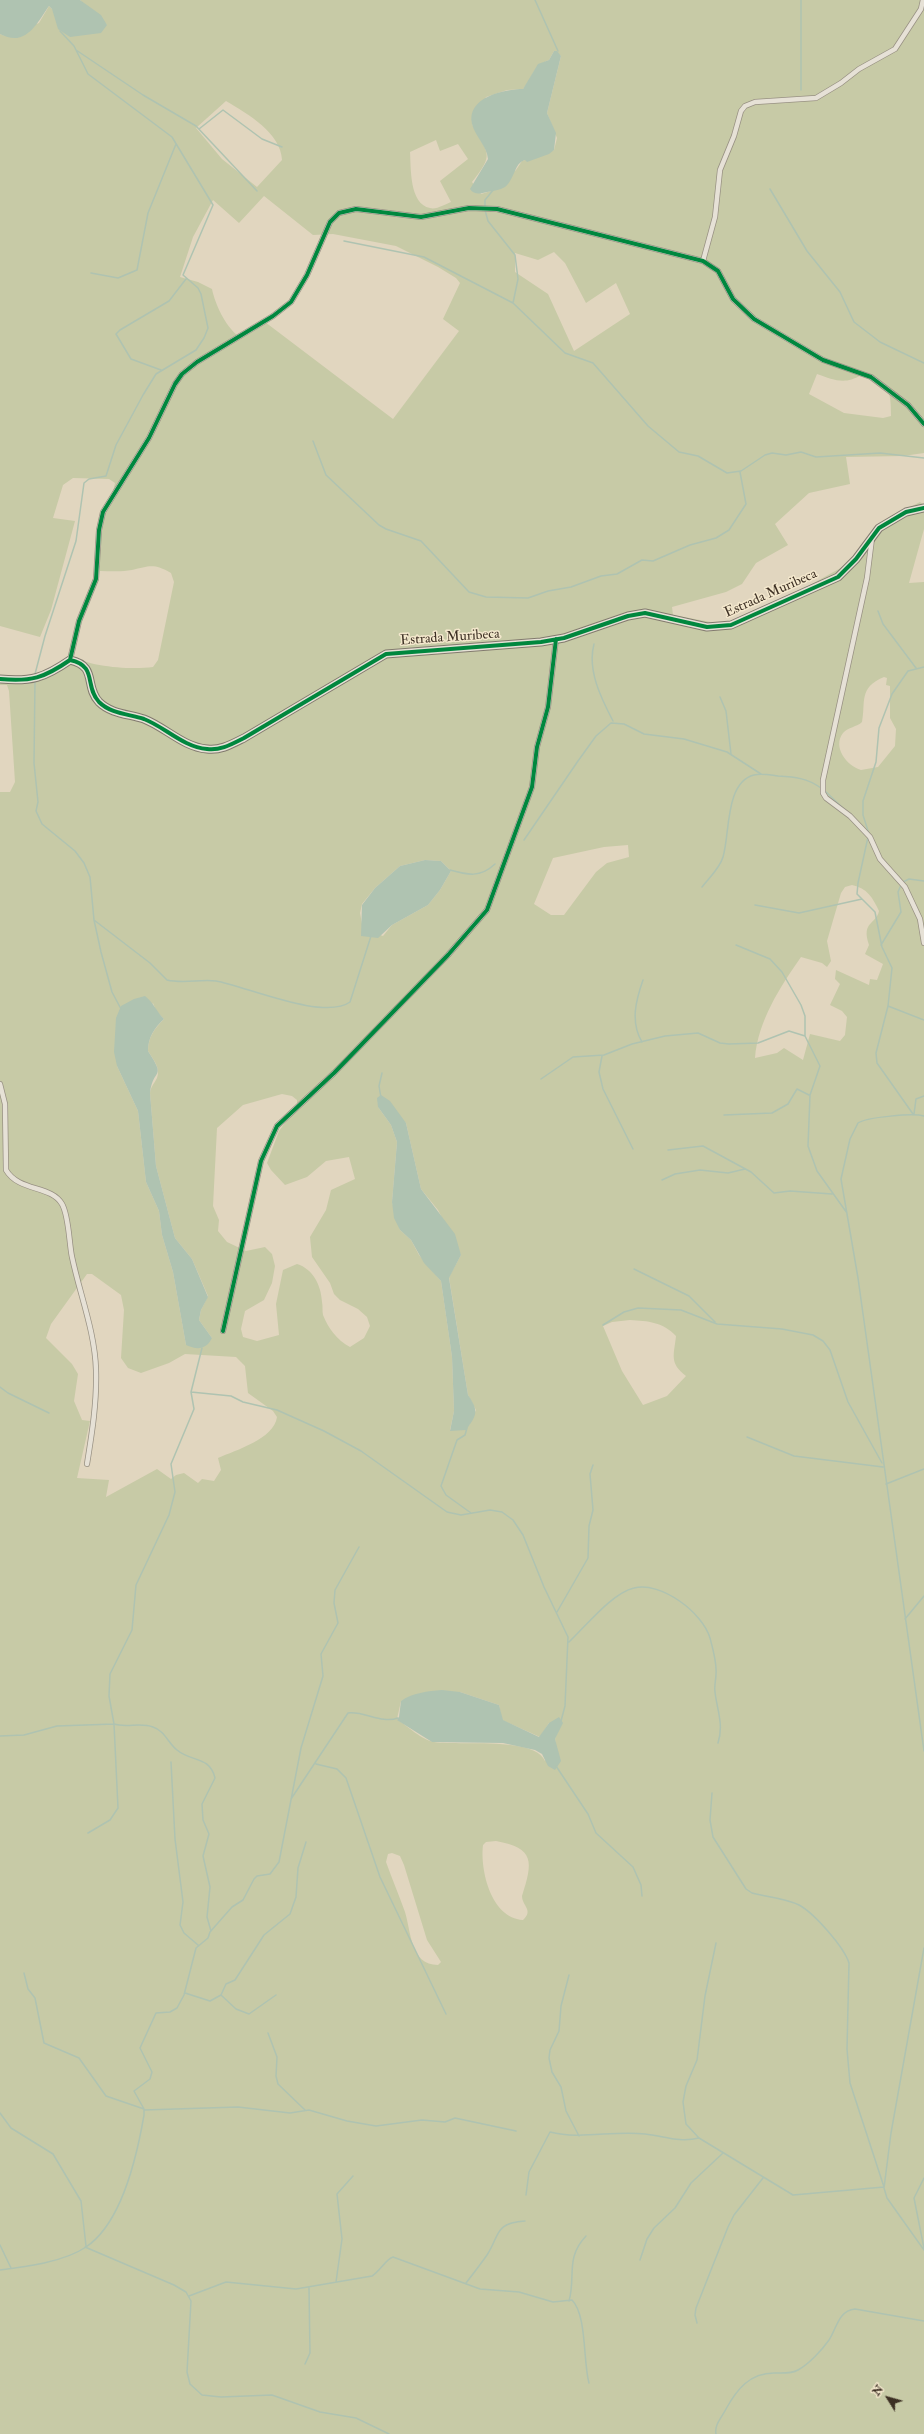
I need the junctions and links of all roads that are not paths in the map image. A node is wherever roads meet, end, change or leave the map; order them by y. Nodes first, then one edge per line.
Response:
1 (923, 0) edge
2 (704, 261) junction
3 (924, 424) edge
4 (924, 508) edge
5 (872, 535) junction
6 (556, 639) junction
7 (70, 660) junction
8 (0, 679) edge
9 (924, 943) edge
10 (0, 1084) edge
11 (223, 1331) dead end
12 (87, 1464) dead end

1 - 2 street
2 - 3 street
2 - 7 street
4 - 5 street, Estrada Muribeca
5 - 6 street, Estrada Muribeca
5 - 9 street
6 - 7 street, Estrada Muribeca
6 - 11 street
7 - 8 street
10 - 12 street

